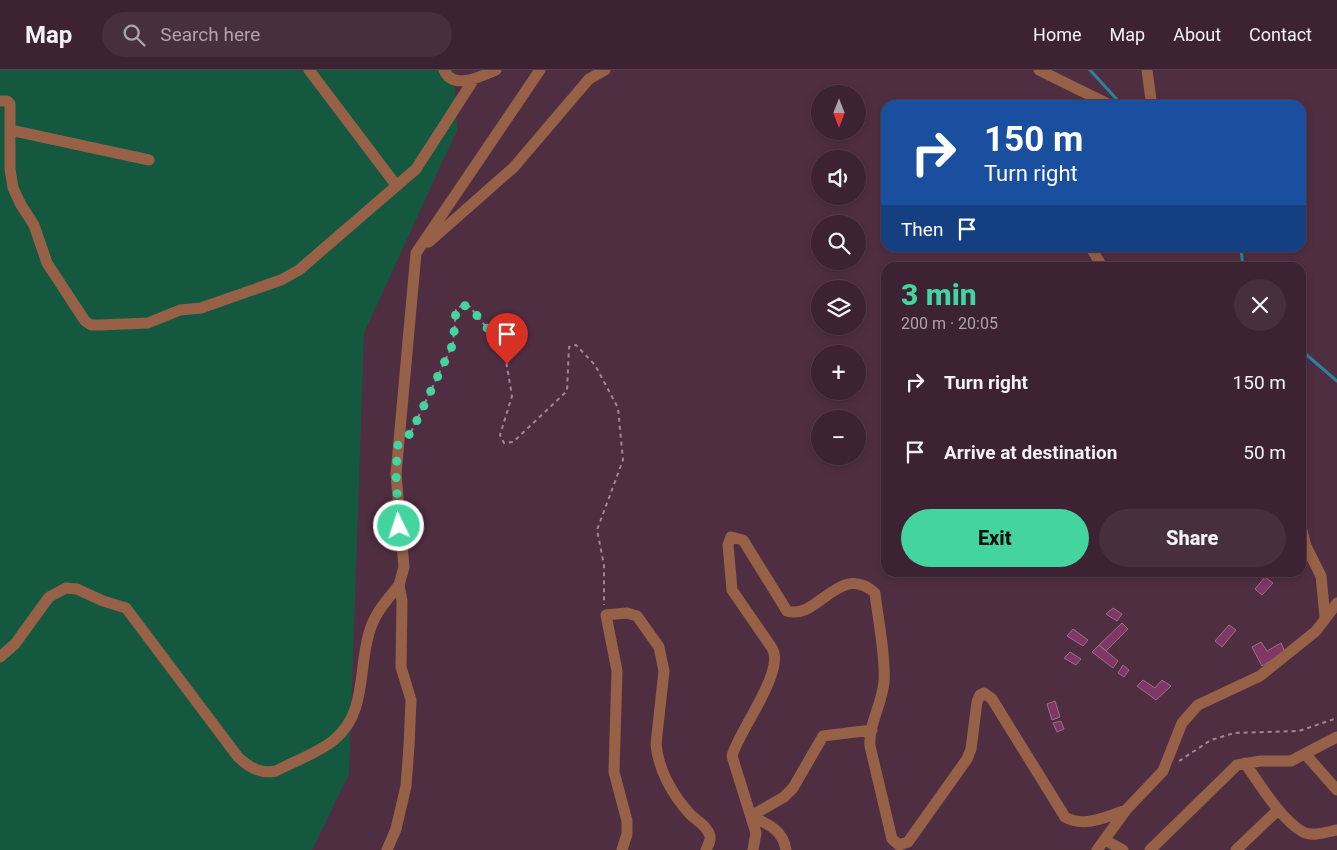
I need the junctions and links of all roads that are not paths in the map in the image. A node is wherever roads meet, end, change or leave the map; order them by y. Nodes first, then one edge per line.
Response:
1 (309, 70) edge
2 (444, 70) edge
3 (496, 70) edge
4 (540, 70) edge
5 (605, 70) edge
6 (1039, 70) edge
7 (1147, 70) edge
8 (474, 79) junction
9 (1100, 100) edge
10 (1151, 100) edge
11 (0, 101) edge
12 (10, 130) junction
13 (149, 160) dead end
14 (396, 185) junction
15 (416, 253) junction
16 (1306, 546) edge
17 (399, 585) junction
18 (1337, 603) edge
19 (1325, 617) junction
20 (0, 657) edge
21 (872, 730) junction
22 (1337, 737) edge
23 (1306, 755) junction
24 (1245, 763) junction
25 (1337, 790) edge
26 (1126, 810) junction
27 (1278, 810) junction
28 (751, 816) junction
29 (1337, 830) edge
30 (1100, 847) edge
31 (387, 850) edge
32 (622, 850) edge
33 (706, 850) edge
34 (753, 850) edge
35 (786, 850) edge
36 (1123, 850) edge
37 (1150, 850) edge
38 (1236, 850) edge

1 - 14 street
2 - 8 street
3 - 8 street
4 - 15 street
5 - 15 street
6 - 9 street
7 - 10 street
8 - 14 street
11 - 12 street
12 - 13 street
12 - 14 street
15 - 17 street
16 - 19 street
17 - 20 street
17 - 31 street
18 - 19 street
19 - 26 street
21 - 26 street
21 - 28 street
21 - 28 street
22 - 23 street
23 - 24 street
23 - 25 street
24 - 27 street
24 - 37 street
26 - 30 street
27 - 29 street
27 - 38 street
28 - 34 street
28 - 35 street
30 - 36 street
32 - 33 street

